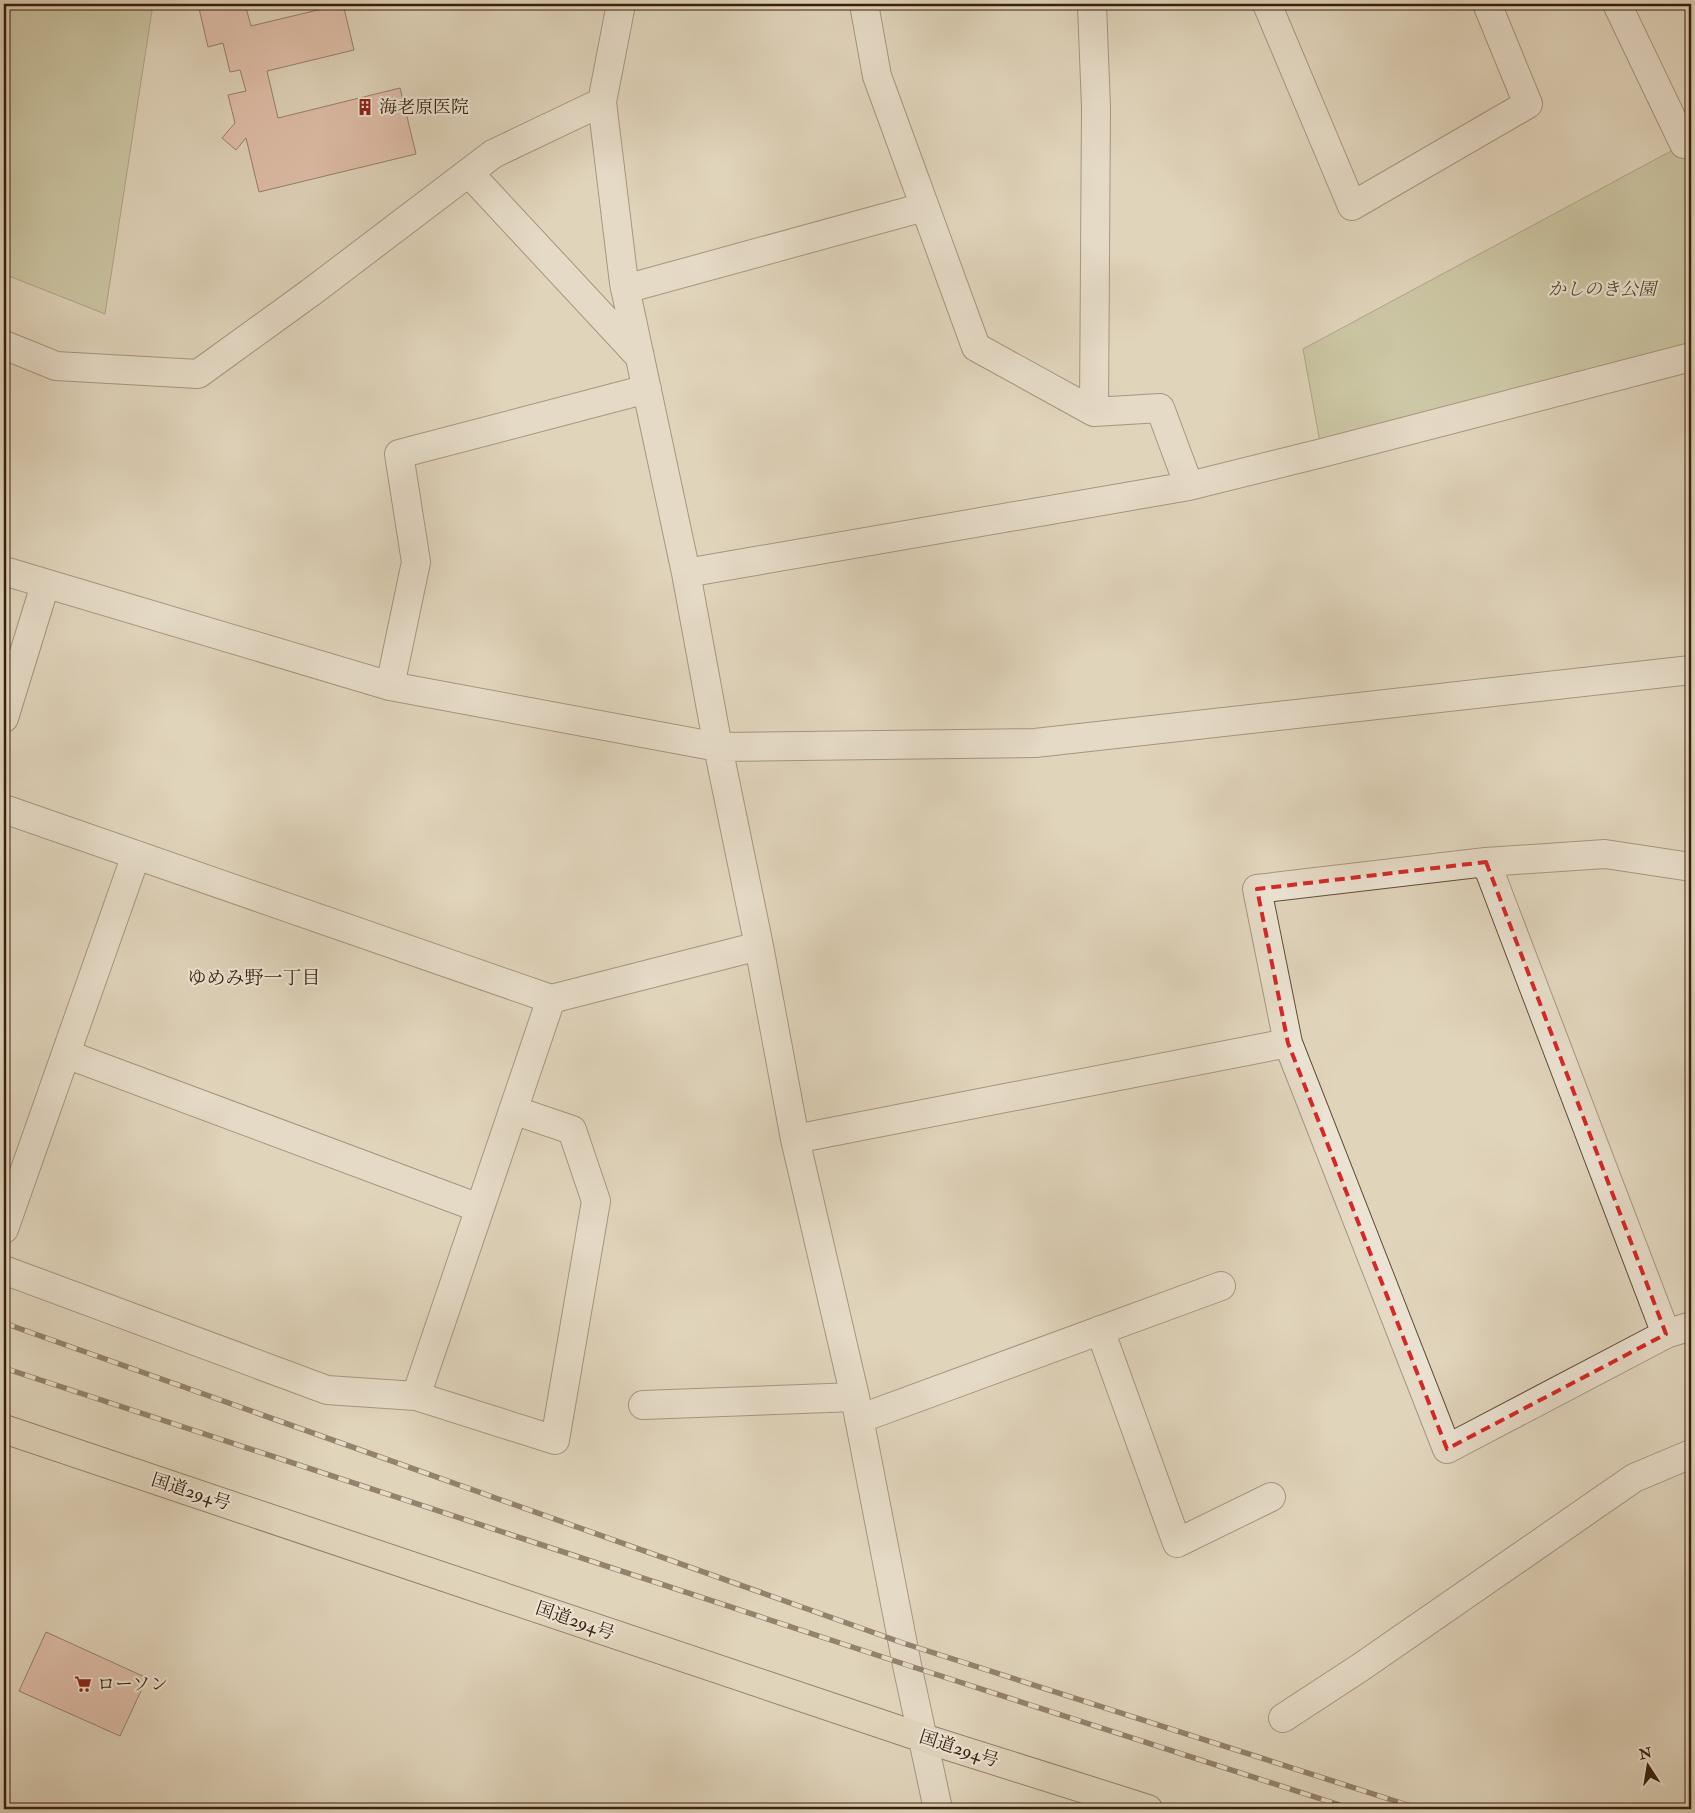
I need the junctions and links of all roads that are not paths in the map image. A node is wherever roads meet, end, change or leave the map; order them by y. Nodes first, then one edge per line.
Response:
1 (621, 4) edge
2 (864, 4) edge
3 (1267, 4) edge
4 (1486, 4) edge
5 (1617, 4) edge
6 (1092, 5) dead end
7 (602, 102) junction
8 (1691, 145) edge
9 (469, 173) junction
10 (924, 207) junction
11 (625, 289) junction
12 (4, 345) edge
13 (640, 357) junction
14 (1691, 357) edge
15 (647, 389) junction
16 (1094, 412) junction
17 (1189, 486) junction
18 (4, 571) edge
19 (686, 573) junction
20 (45, 584) junction
21 (1691, 670) edge
22 (390, 686) junction
23 (4, 718) edge
24 (718, 747) junction
25 (4, 809) edge
26 (136, 855) junction
27 (1486, 862) junction
28 (1691, 867) edge
29 (759, 946) junction
30 (551, 999) junction
31 (1288, 1043) junction
32 (66, 1054) junction
33 (513, 1110) junction
34 (795, 1139) junction
35 (479, 1208) junction
36 (4, 1229) edge
37 (4, 1270) edge
38 (1221, 1286) dead end
39 (1691, 1326) edge
40 (1100, 1330) junction
41 (1666, 1334) junction
42 (416, 1396) junction
43 (643, 1405) dead end
44 (857, 1408) junction
45 (4, 1429) edge
46 (1691, 1454) edge
47 (1271, 1497) dead end
48 (1283, 1718) dead end
49 (923, 1738) junction
50 (938, 1809) edge
51 (1148, 1809) edge

1 - 7 street
2 - 10 street
3 - 4 street
5 - 8 street
6 - 16 street
7 - 9 street
7 - 11 street
9 - 12 street
9 - 13 street
10 - 11 street
10 - 16 street
11 - 13 street
13 - 15 street
14 - 17 street
15 - 19 street
15 - 22 street
16 - 17 street
17 - 19 street
18 - 20 street
19 - 24 street
20 - 22 street
20 - 23 street
21 - 24 street
22 - 24 street
24 - 29 street
25 - 26 street
26 - 30 street
26 - 32 street
27 - 28 street
27 - 31 street
27 - 41 street
29 - 30 street
29 - 34 street
30 - 33 street
31 - 34 street
31 - 41 street
32 - 35 street
32 - 36 street
33 - 35 street
33 - 42 street
34 - 44 street
35 - 42 street
37 - 42 street
38 - 40 street
39 - 41 street
40 - 44 street
40 - 47 street
43 - 44 street
44 - 49 street
45 - 49 highway, 国道294号
46 - 48 street
49 - 50 street
49 - 51 highway, 国道294号

